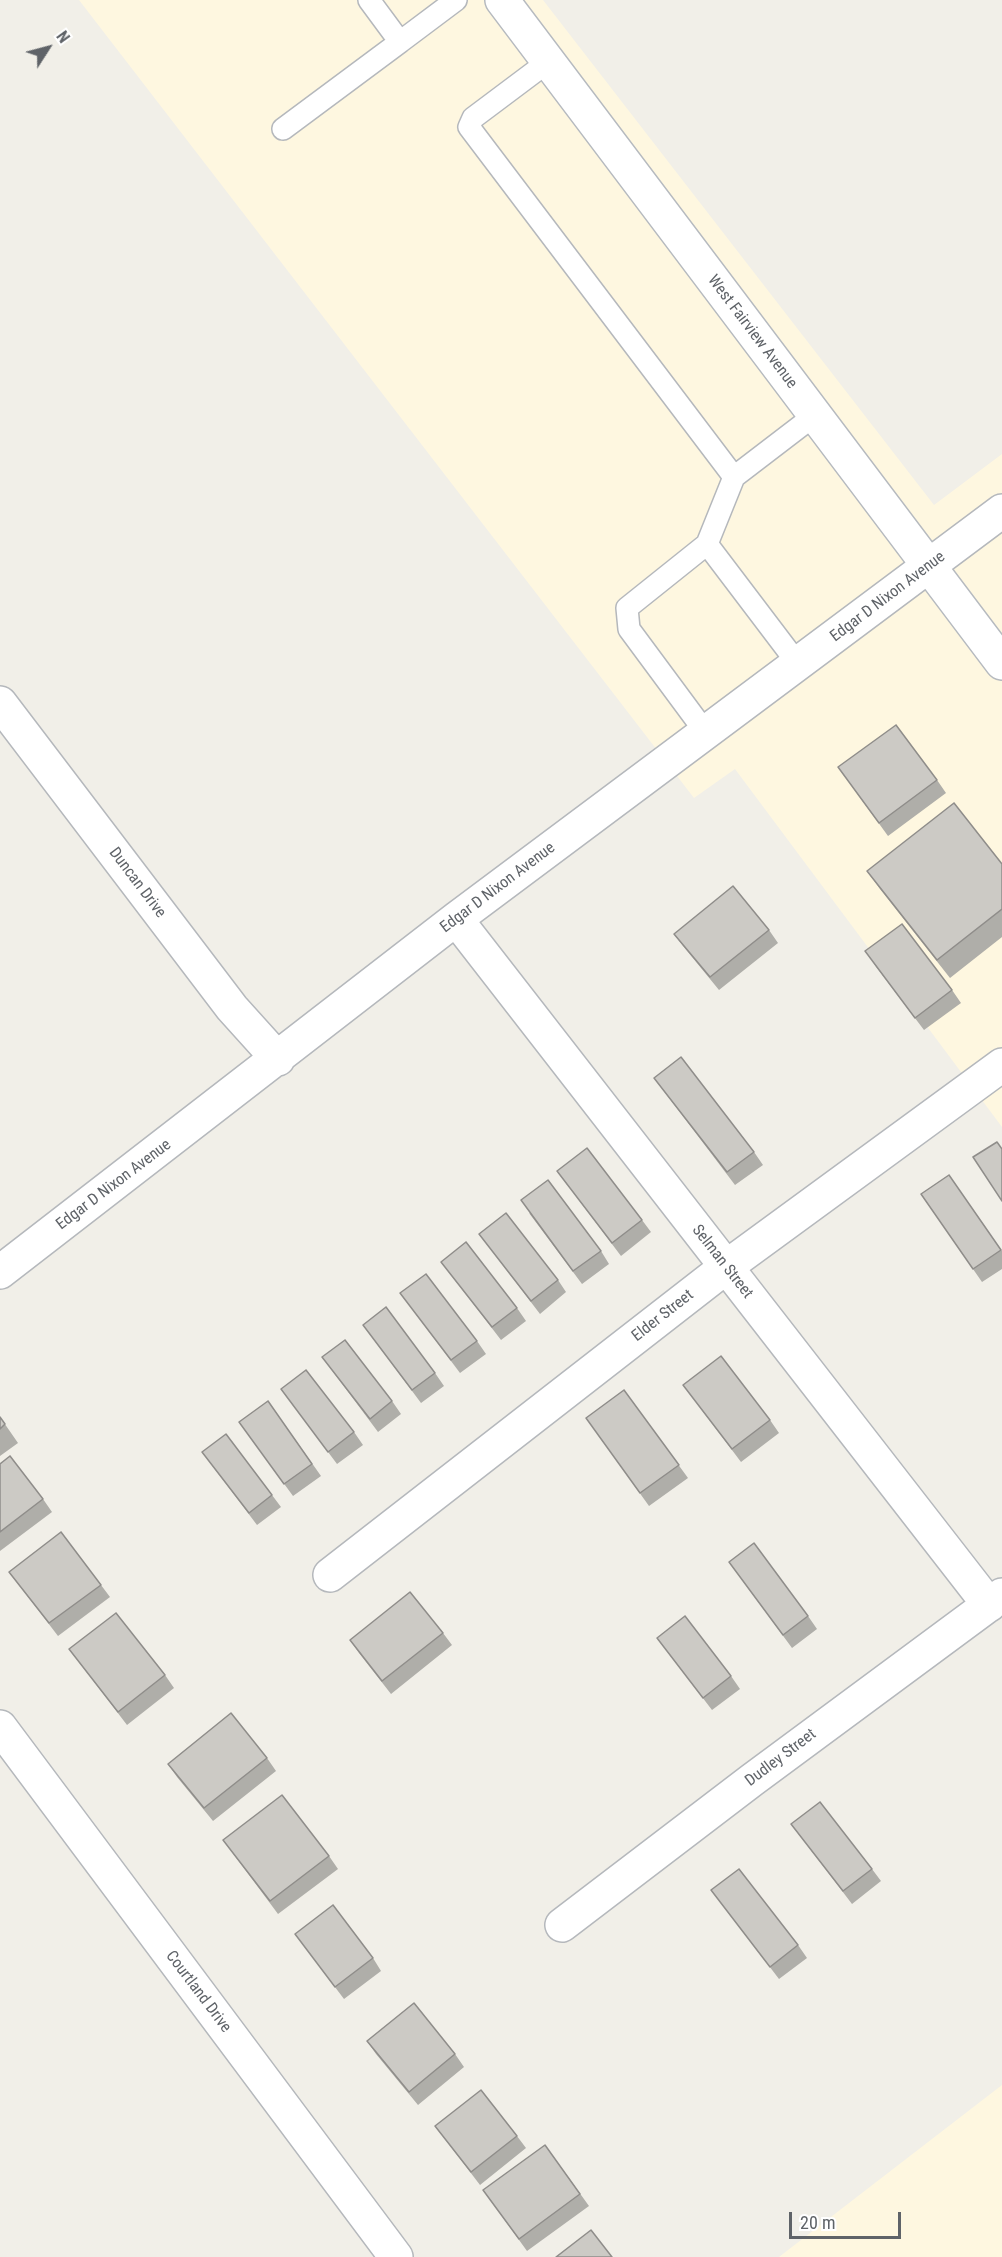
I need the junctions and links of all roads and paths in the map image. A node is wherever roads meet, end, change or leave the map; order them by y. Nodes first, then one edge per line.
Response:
1 (369, 0) edge
2 (456, 0) edge
3 (502, 0) edge
4 (399, 42) junction
5 (549, 61) junction
6 (283, 129) dead end
7 (815, 415) junction
8 (734, 477) junction
9 (1002, 511) edge
10 (707, 544) junction
11 (929, 566) junction
12 (1002, 663) edge
13 (798, 664) junction
14 (0, 703) edge
15 (706, 733) junction
16 (456, 919) junction
17 (278, 1059) junction
18 (1002, 1065) edge
19 (726, 1267) junction
20 (0, 1272) edge
21 (330, 1575) dead end
22 (995, 1600) edge
23 (0, 1727) edge
24 (562, 1925) dead end
25 (396, 2257) edge

1 - 4 lane
2 - 4 lane
3 - 5 street, West Fairview Avenue
4 - 6 lane
5 - 7 street, West Fairview Avenue
5 - 8 lane
7 - 8 lane
7 - 11 street, West Fairview Avenue
8 - 10 lane
9 - 11 street, Edgar D Nixon Avenue
10 - 13 lane
10 - 15 lane
11 - 12 street, West Fairview Avenue
11 - 13 street, Edgar D Nixon Avenue
13 - 15 street, Edgar D Nixon Avenue
14 - 17 street, Duncan Drive
15 - 16 street, Edgar D Nixon Avenue
16 - 17 street, Edgar D Nixon Avenue
16 - 19 street, Selman Street
17 - 20 street, Edgar D Nixon Avenue
18 - 19 street, Elder Street
19 - 21 street, Elder Street
19 - 22 street, Selman Street
22 - 24 street, Dudley Street
23 - 25 street, Courtland Drive

